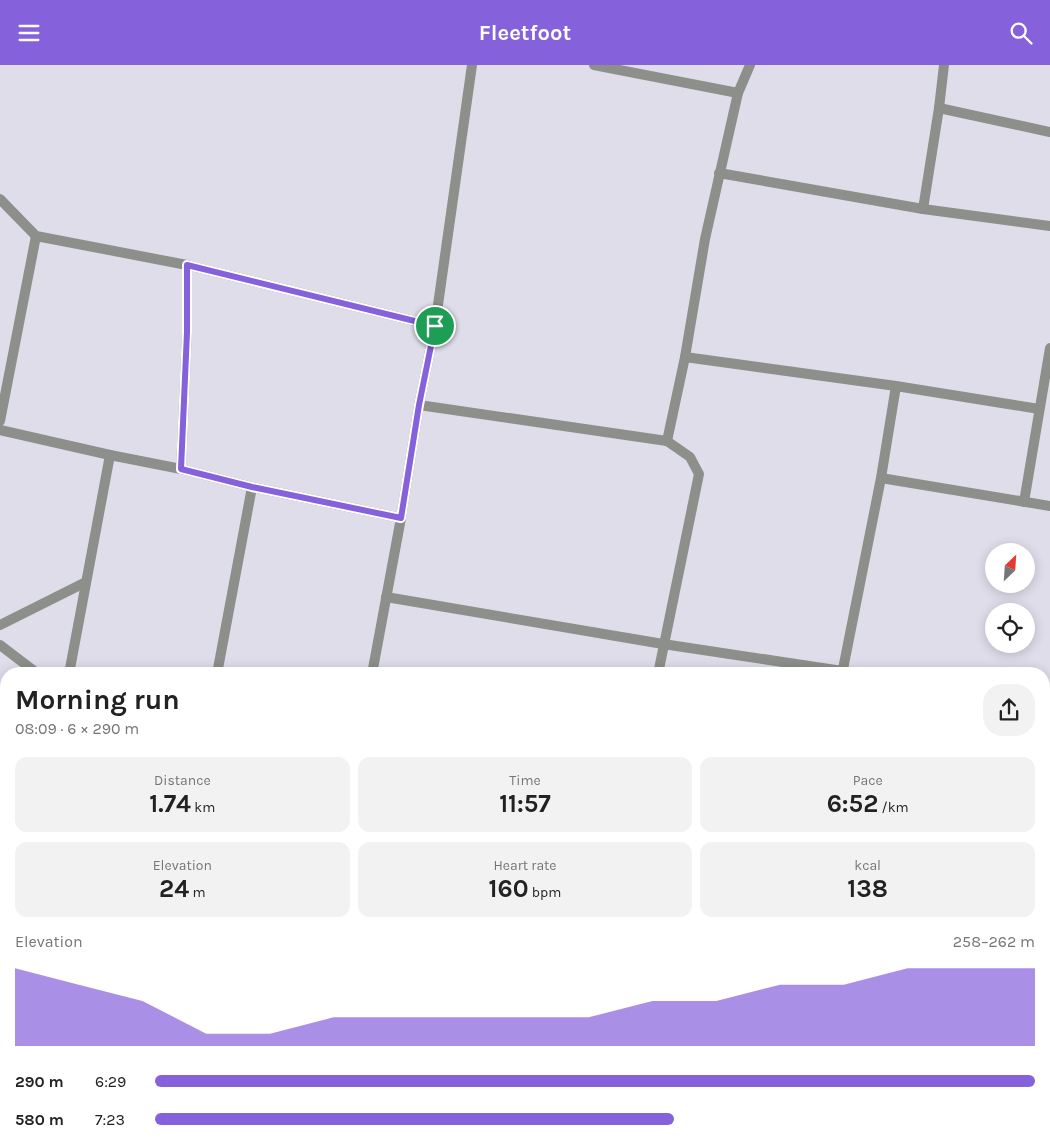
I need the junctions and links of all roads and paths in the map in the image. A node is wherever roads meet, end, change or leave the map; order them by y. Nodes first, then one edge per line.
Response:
1 (472, 65) edge
2 (594, 65) edge
3 (750, 65) edge
4 (944, 65) edge
5 (738, 93) junction
6 (939, 108) junction
7 (1050, 132) edge
8 (719, 173) junction
9 (0, 199) edge
10 (923, 209) junction
11 (1050, 226) edge
12 (36, 236) junction
13 (187, 265) junction
14 (435, 326) junction
15 (1050, 349) edge
16 (684, 357) junction
17 (896, 386) junction
18 (419, 405) junction
19 (1039, 409) junction
20 (0, 421) edge
21 (0, 429) edge
22 (667, 441) junction
23 (110, 455) junction
24 (181, 469) junction
25 (882, 478) junction
26 (252, 487) junction
27 (1024, 502) junction
28 (1050, 506) edge
29 (401, 518) junction
30 (86, 582) junction
31 (386, 597) junction
32 (0, 625) edge
33 (663, 644) junction
34 (0, 645) edge
35 (29, 667) edge
36 (70, 667) edge
37 (218, 667) edge
38 (373, 667) edge
39 (659, 667) edge
40 (810, 667) edge
41 (843, 667) edge

1 - 14 street
2 - 5 street
3 - 5 street
4 - 6 street
5 - 8 street
6 - 7 street
6 - 10 street
8 - 10 street
8 - 16 street
9 - 12 street
10 - 11 street
12 - 13 street
12 - 20 street
13 - 14 street
13 - 24 street
14 - 18 street
15 - 19 street
16 - 17 street
16 - 22 street
17 - 19 street
17 - 25 street
18 - 22 street
18 - 29 street
19 - 27 street
21 - 23 street
22 - 33 street
23 - 24 street
23 - 30 street
24 - 26 street
25 - 27 street
25 - 41 street
26 - 29 street
26 - 37 street
27 - 28 street
29 - 31 street
30 - 32 street
30 - 36 street
31 - 33 street
31 - 38 street
33 - 39 street
33 - 40 street
34 - 35 street

